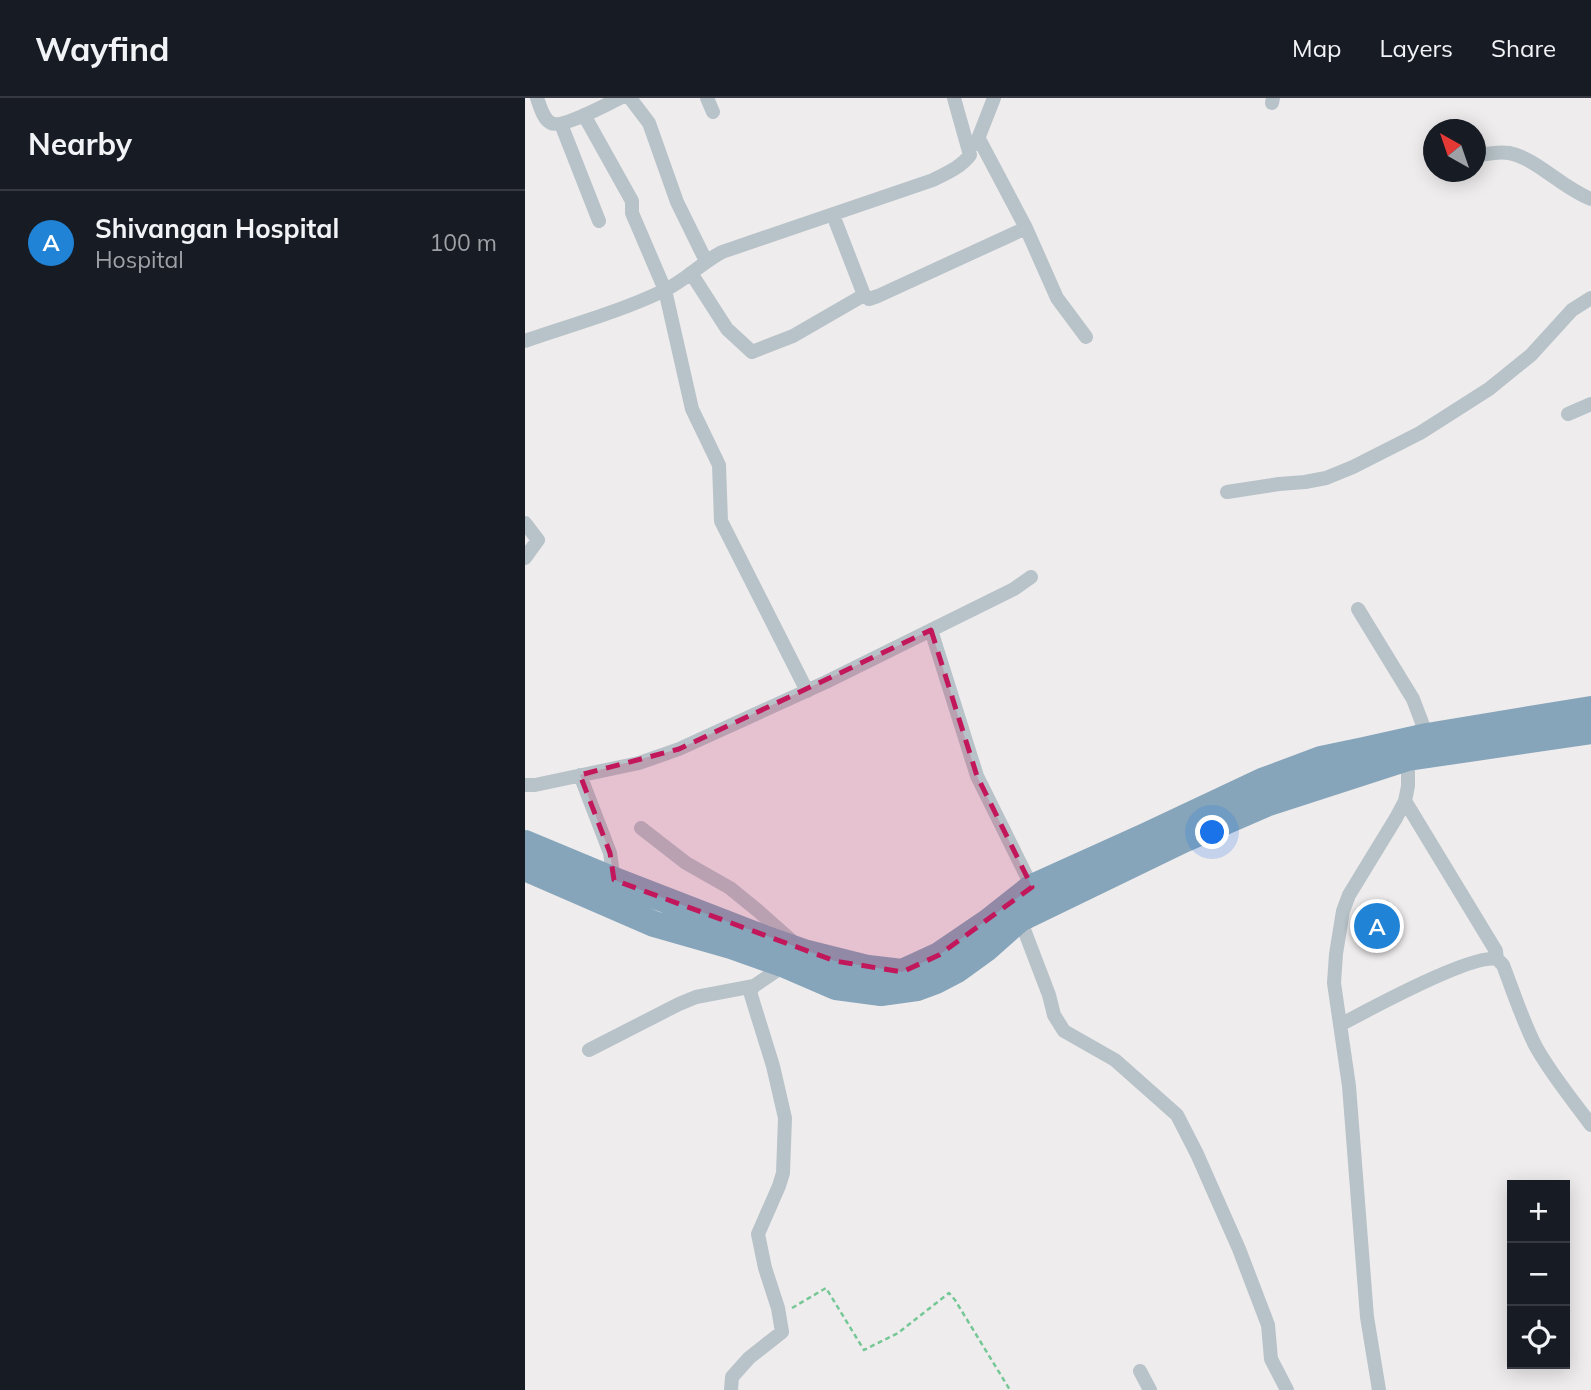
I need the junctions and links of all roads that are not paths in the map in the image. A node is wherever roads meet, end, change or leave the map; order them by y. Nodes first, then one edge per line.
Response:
1 (537, 98) edge
2 (620, 98) edge
3 (630, 98) edge
4 (707, 98) edge
5 (954, 98) edge
6 (995, 98) edge
7 (713, 112) dead end
8 (583, 115) junction
9 (561, 124) junction
10 (979, 139) junction
11 (1486, 154) edge
12 (970, 155) junction
13 (1591, 199) edge
14 (833, 215) junction
15 (599, 221) dead end
16 (1026, 228) junction
17 (706, 261) junction
18 (691, 273) junction
19 (665, 290) junction
20 (864, 295) junction
21 (1591, 298) edge
22 (1086, 338) dead end
23 (526, 339) edge
24 (1591, 404) edge
25 (1568, 414) dead end
26 (1227, 492) dead end
27 (525, 523) edge
28 (525, 558) edge
29 (1031, 577) dead end
30 (1358, 609) dead end
31 (931, 630) junction
32 (807, 691) junction
33 (1591, 709) edge
34 (1591, 730) edge
35 (1415, 745) junction
36 (580, 775) junction
37 (525, 785) edge
38 (1405, 801) junction
39 (641, 828) dead end
40 (525, 843) edge
41 (525, 868) edge
42 (614, 880) junction
43 (1032, 887) junction
44 (1020, 919) junction
45 (795, 959) junction
46 (1497, 959) junction
47 (754, 986) junction
48 (1340, 1025) junction
49 (589, 1049) dead end
50 (1591, 1125) edge
51 (1140, 1371) dead end
52 (731, 1390) edge
53 (1150, 1390) edge
54 (1287, 1390) edge
55 (1379, 1390) edge

1 - 9 street
2 - 8 street
3 - 17 street
4 - 7 street
5 - 12 street
6 - 10 street
8 - 9 street
8 - 19 street
9 - 15 street
10 - 12 street
10 - 16 street
11 - 13 street
12 - 14 street
14 - 17 street
14 - 20 street
16 - 20 street
16 - 22 street
17 - 18 street
18 - 19 street
18 - 20 street
19 - 23 street
19 - 32 street
21 - 26 street
24 - 25 street
27 - 28 street
29 - 31 street
30 - 35 street
31 - 32 street
31 - 43 street
32 - 36 street
33 - 35 highway
34 - 35 highway
35 - 38 street
35 - 43 highway
35 - 44 highway
36 - 37 street
36 - 42 street
38 - 46 street
38 - 48 street
39 - 45 street
40 - 42 highway
41 - 45 highway
42 - 45 highway
43 - 45 highway
44 - 45 highway
44 - 54 street
45 - 47 street
46 - 48 street
46 - 50 street
47 - 49 street
47 - 52 street
48 - 55 street
51 - 53 street

